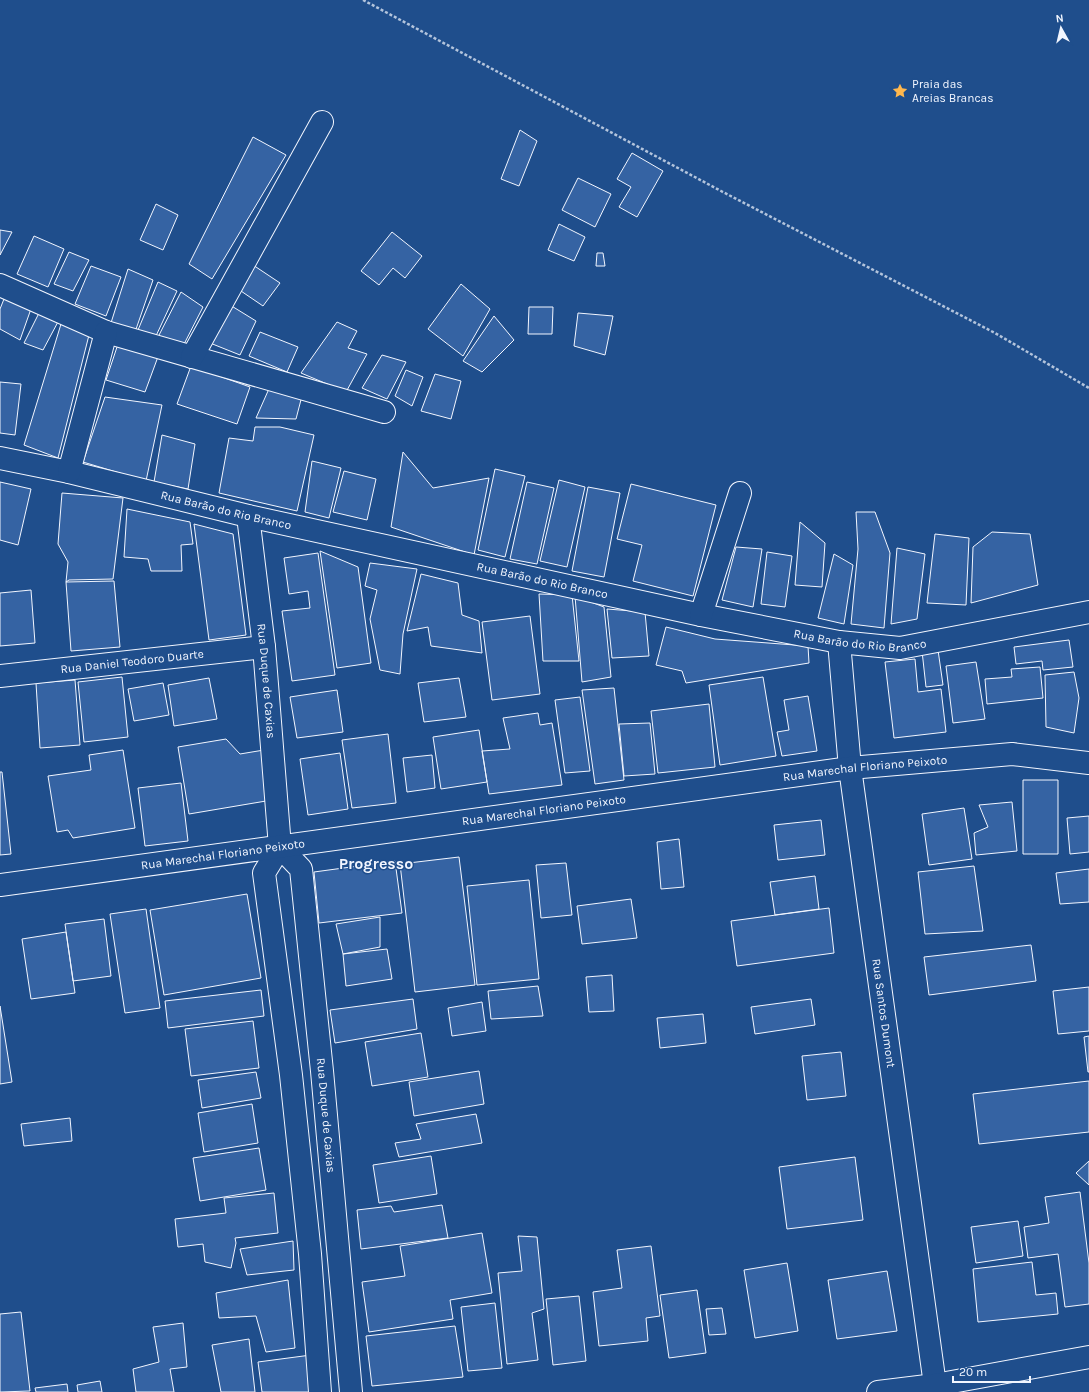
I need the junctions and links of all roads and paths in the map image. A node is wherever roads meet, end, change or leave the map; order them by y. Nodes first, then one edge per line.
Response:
1 (362, 0) edge
2 (322, 122) dead end
3 (0, 286) edge
4 (106, 332) junction
5 (192, 357) junction
6 (1089, 388) edge
7 (384, 412) dead end
8 (0, 458) edge
9 (69, 472) junction
10 (740, 493) dead end
11 (248, 516) junction
12 (1089, 612) edge
13 (701, 615) junction
14 (840, 642) junction
15 (264, 647) junction
16 (0, 676) edge
17 (1089, 763) edge
18 (850, 768) junction
19 (280, 847) junction
20 (0, 885) edge
21 (322, 1071) junction
22 (291, 1075) junction
23 (339, 1251) junction
24 (310, 1254) junction
25 (1089, 1357) edge
26 (935, 1385) junction
27 (320, 1392) edge
28 (351, 1392) edge
29 (878, 1392) edge

1 - 6 path
2 - 5 street
3 - 4 street
4 - 5 street
4 - 9 street
5 - 7 street
8 - 9 street, Rua Barão do Rio Branco
9 - 11 street, Rua Barão do Rio Branco
10 - 13 street
11 - 13 street, Rua Barão do Rio Branco
11 - 15 street, Rua Duque de Caxias
12 - 14 street, Rua Barão do Rio Branco
13 - 14 street, Rua Barão do Rio Branco
14 - 18 street, Rua Santos Dumont
15 - 16 street, Rua Daniel Teodoro Duarte
15 - 19 street, Rua Duque de Caxias
17 - 18 street, Rua Marechal Floriano Peixoto
18 - 19 street, Rua Marechal Floriano Peixoto
18 - 26 street, Rua Santos Dumont
19 - 20 street, Rua Marechal Floriano Peixoto
19 - 21 street, Rua Duque de Caxias
19 - 22 street
21 - 22 street
21 - 23 street, Rua Duque de Caxias
22 - 24 street
23 - 24 street
23 - 28 street, Rua Duque de Caxias
24 - 27 street
25 - 26 street
26 - 29 street

